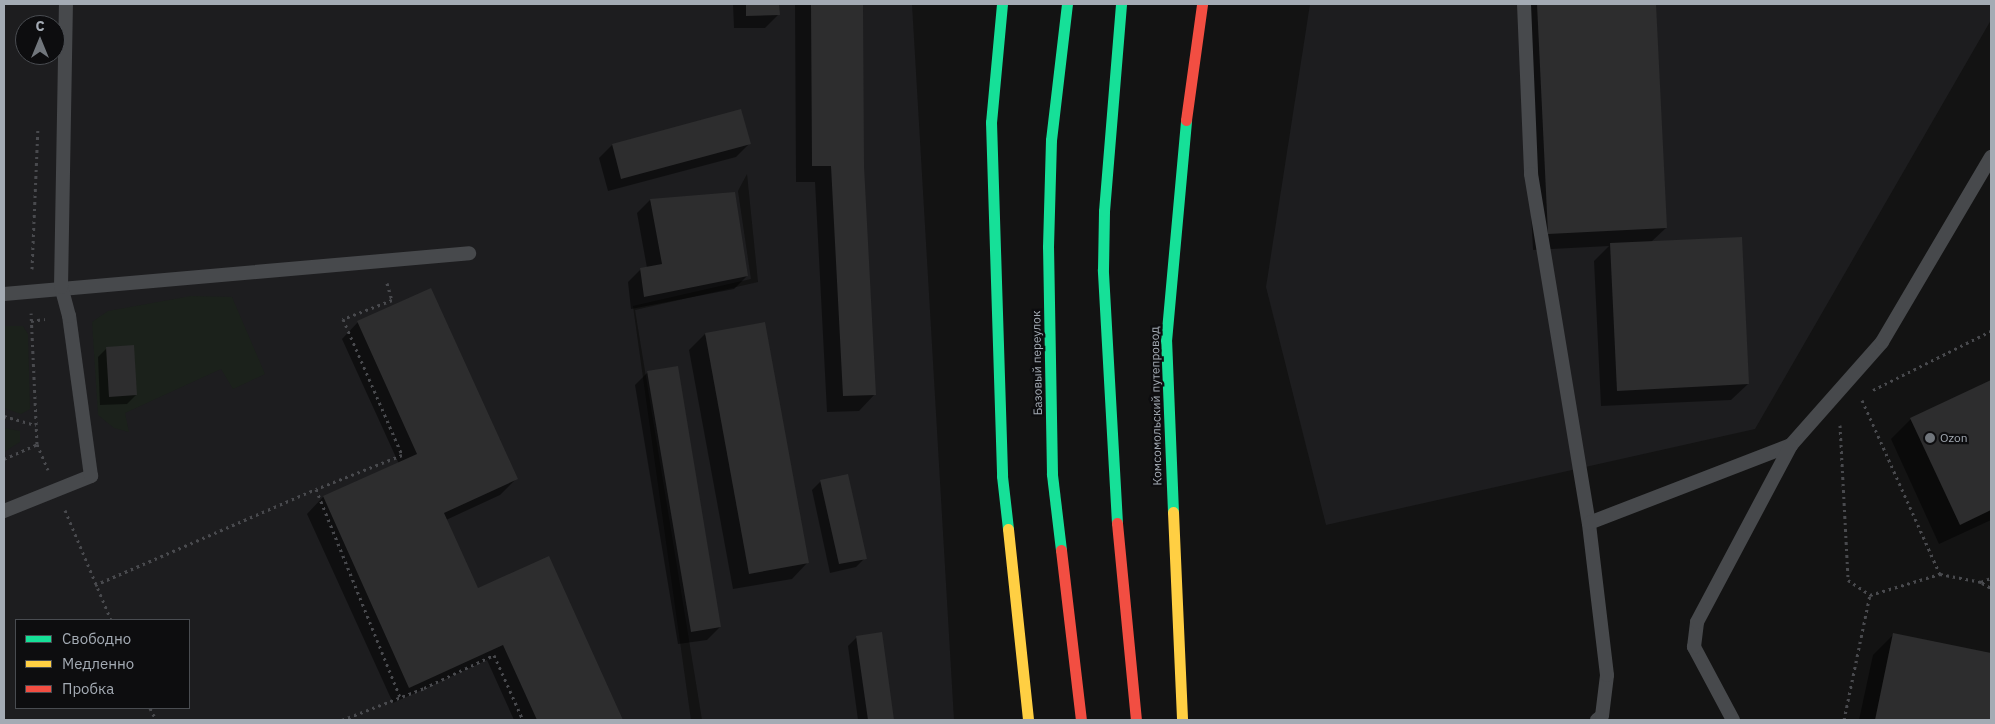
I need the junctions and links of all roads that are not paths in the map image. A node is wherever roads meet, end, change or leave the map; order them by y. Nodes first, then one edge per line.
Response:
1 (66, 4) edge
2 (1002, 4) edge
3 (1067, 4) edge
4 (1121, 4) edge
5 (1202, 4) edge
6 (1524, 4) edge
7 (1991, 157) edge
8 (469, 253) dead end
9 (61, 287) junction
10 (4, 294) edge
11 (1791, 445) junction
12 (4, 511) edge
13 (1590, 523) junction
14 (1028, 720) edge
15 (1080, 720) edge
16 (1136, 720) edge
17 (1182, 720) edge
18 (1597, 720) edge
19 (1733, 720) edge

1 - 9 lane
2 - 14 main road
3 - 15 main road, Базовый переулок
4 - 16 main road
5 - 17 main road, Комсомольский путепровод
6 - 13 lane
7 - 11 lane
8 - 9 lane
9 - 10 lane
9 - 12 lane
11 - 13 lane
11 - 19 lane
13 - 18 lane

